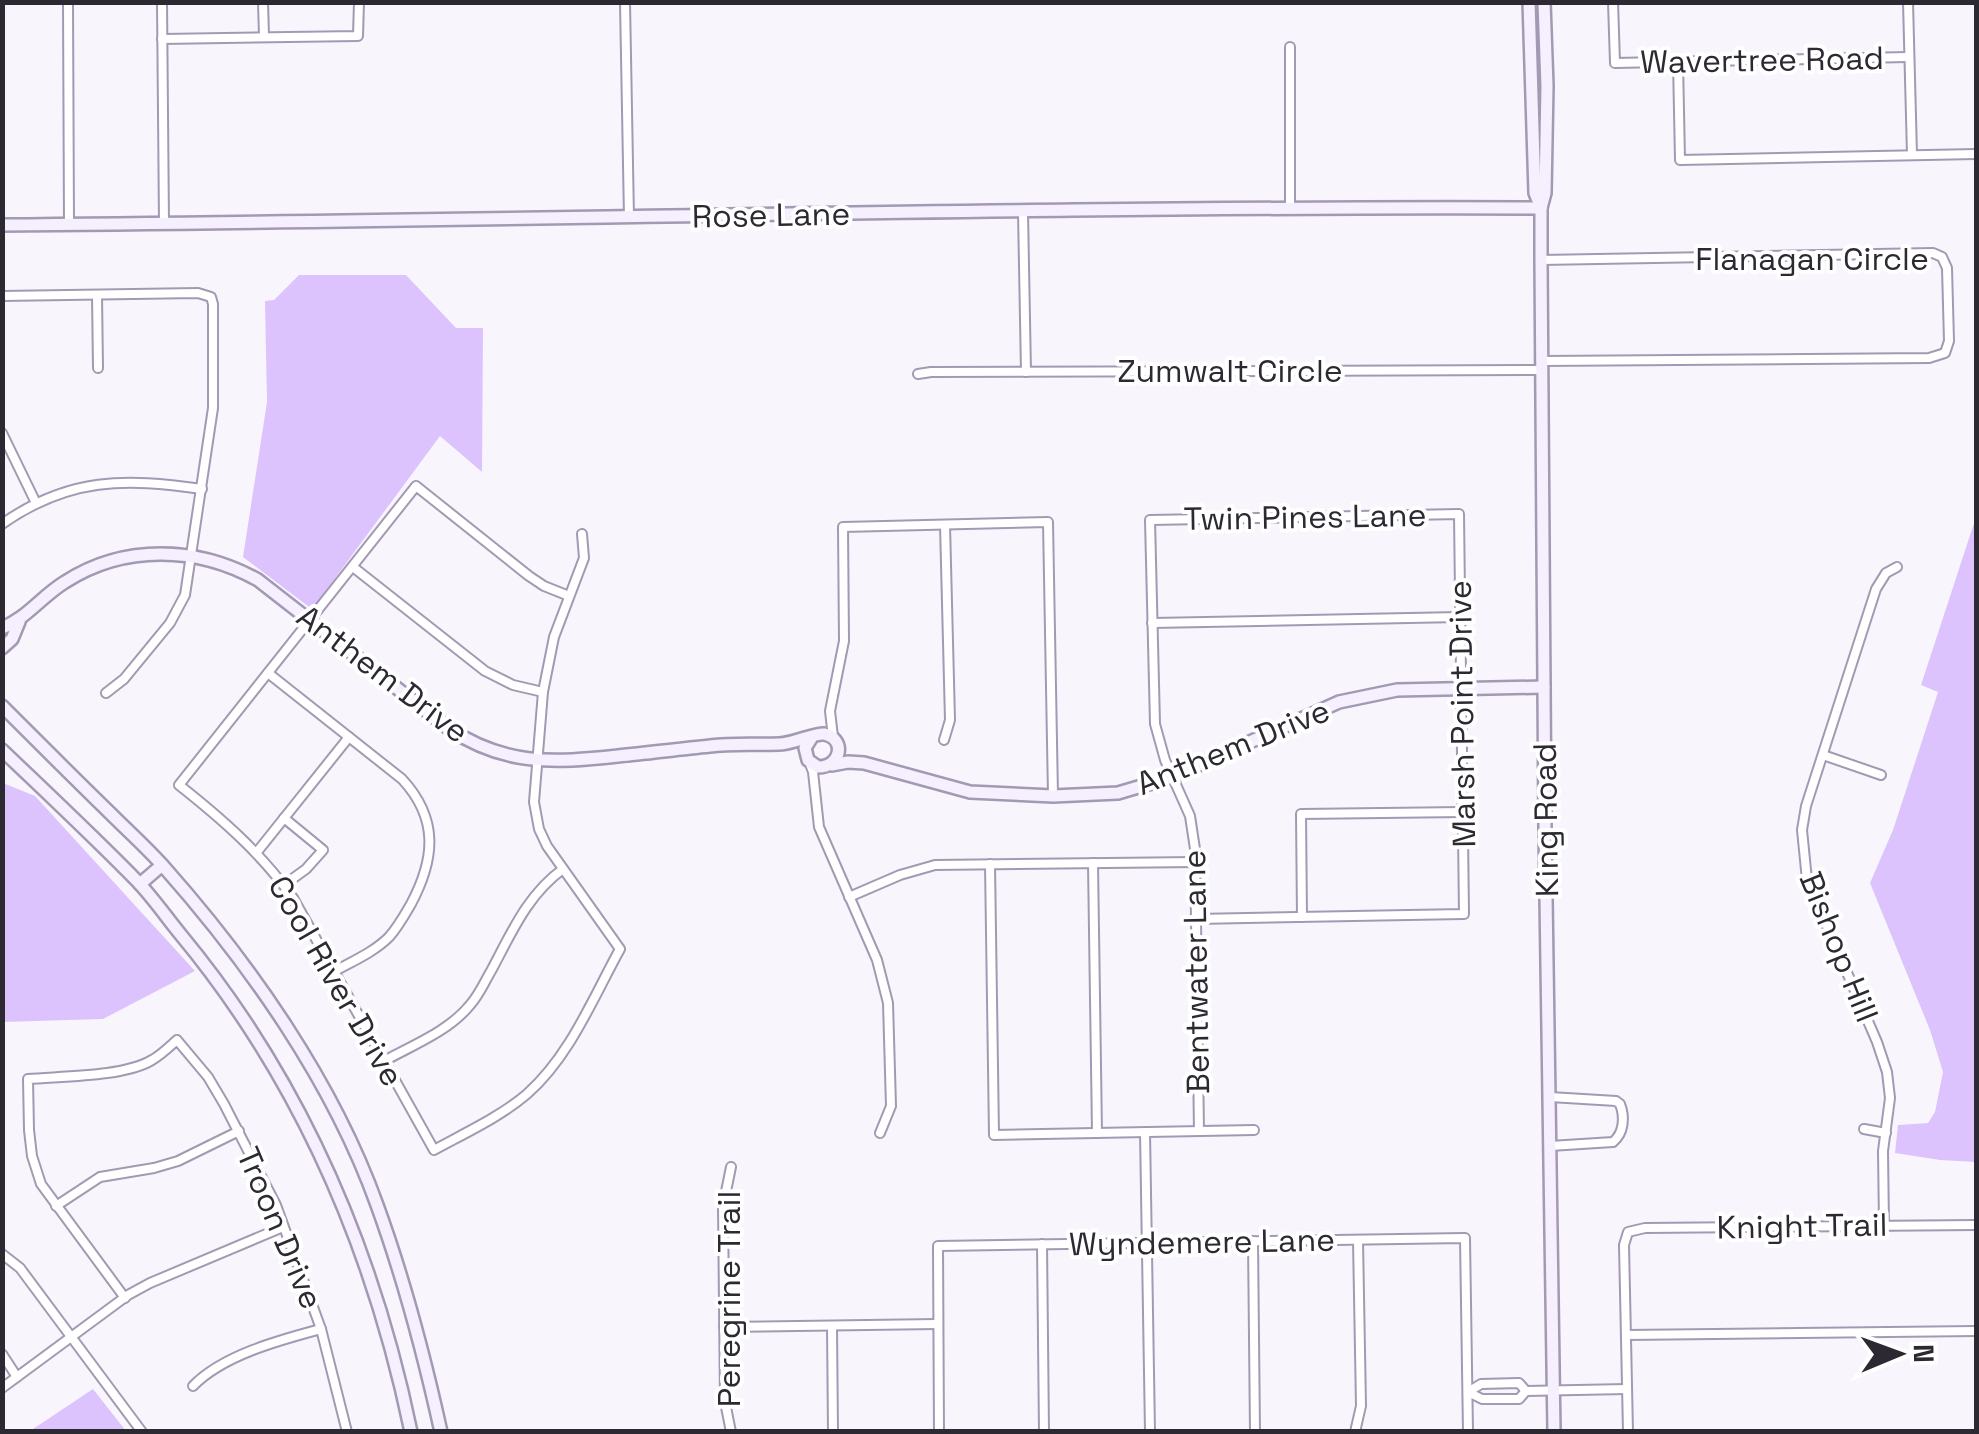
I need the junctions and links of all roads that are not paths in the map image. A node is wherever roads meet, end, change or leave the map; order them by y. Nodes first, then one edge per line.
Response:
1 (68, 2) edge
2 (162, 2) edge
3 (263, 2) edge
4 (358, 2) edge
5 (625, 2) edge
6 (1530, 2) edge
7 (1544, 2) edge
8 (1613, 2) edge
9 (1908, 2) edge
10 (1545, 24) junction
11 (1530, 25) junction
12 (264, 36) junction
13 (162, 40) junction
14 (1290, 47) dead end
15 (1908, 57) junction
16 (1678, 62) junction
17 (1976, 154) edge
18 (1912, 155) junction
19 (1290, 207) junction
20 (1540, 208) junction
21 (1023, 212) junction
22 (629, 218) junction
23 (69, 224) junction
24 (164, 224) junction
25 (2, 225) edge
26 (1541, 260) junction
27 (97, 295) junction
28 (2, 296) edge
29 (1542, 365) junction
30 (98, 368) dead end
31 (1026, 372) junction
32 (918, 374) dead end
33 (2, 433) edge
34 (202, 489) junction
35 (36, 503) junction
36 (1459, 514) joint
37 (1150, 520) joint
38 (2, 524) edge
39 (945, 524) junction
40 (582, 534) dead end
41 (192, 556) junction
42 (352, 567) junction
43 (1897, 567) dead end
44 (569, 596) junction
45 (1460, 617) junction
46 (310, 620) junction
47 (18, 622) junction
48 (1152, 623) junction
49 (2, 628) edge
50 (2, 648) edge
51 (268, 673) junction
52 (1544, 687) junction
53 (1461, 688) junction
54 (544, 692) junction
55 (106, 693) dead end
56 (2, 706) edge
57 (830, 711) junction
58 (348, 736) junction
59 (814, 736) junction
60 (834, 740) junction
61 (944, 740) dead end
62 (777, 744) junction
63 (2, 750) edge
64 (1823, 755) junction
65 (538, 761) junction
66 (809, 762) junction
67 (864, 763) junction
68 (828, 766) junction
69 (1881, 775) dead end
70 (1172, 777) junction
71 (814, 789) junction
72 (1053, 796) junction
73 (1463, 812) junction
74 (284, 818) junction
75 (257, 852) junction
76 (1196, 862) junction
77 (1093, 863) junction
78 (990, 864) junction
79 (162, 865) junction
80 (563, 869) junction
81 (140, 884) junction
82 (284, 885) junction
83 (849, 897) junction
84 (1302, 917) junction
85 (1196, 919) junction
86 (334, 971) junction
87 (384, 1060) junction
88 (1550, 1097) junction
89 (1864, 1129) dead end
90 (1254, 1130) dead end
91 (239, 1131) junction
92 (1199, 1131) junction
93 (1146, 1132) junction
94 (880, 1133) dead end
95 (1096, 1133) junction
96 (1886, 1133) junction
97 (1550, 1146) junction
98 (731, 1167) dead end
99 (56, 1206) junction
100 (1884, 1225) junction
101 (1976, 1225) edge
102 (283, 1227) junction
103 (1358, 1240) junction
104 (1252, 1242) junction
105 (1147, 1243) junction
106 (1042, 1244) junction
107 (2, 1254) edge
108 (124, 1298) junction
109 (937, 1324) junction
110 (832, 1326) junction
111 (724, 1328) junction
112 (321, 1329) junction
113 (1976, 1332) edge
114 (1626, 1335) junction
115 (73, 1338) junction
116 (2, 1354) edge
117 (17, 1378) junction
118 (193, 1386) dead end
119 (2, 1388) edge
120 (1627, 1390) junction
121 (1526, 1391) junction
122 (1554, 1391) junction
123 (1468, 1392) junction
124 (142, 1432) edge
125 (347, 1432) edge
126 (410, 1432) edge
127 (440, 1432) edge
128 (731, 1432) edge
129 (833, 1432) edge
130 (939, 1432) edge
131 (1044, 1432) edge
132 (1150, 1432) edge
133 (1255, 1432) edge
134 (1355, 1432) edge
135 (1468, 1432) edge
136 (1554, 1432) edge
137 (1628, 1432) edge

1 - 23 street
2 - 13 street
3 - 12 street
4 - 12 street
5 - 22 street
6 - 11 street, King Road
7 - 10 street, King Road
8 - 16 street, Wavertree Road
9 - 15 street
10 - 11 street
10 - 20 street, King Road
11 - 20 street, King Road
12 - 13 street
13 - 24 street
14 - 19 street
15 - 16 street, Wavertree Road
15 - 18 street
16 - 18 street
17 - 18 street
19 - 20 street, Rose Lane
19 - 21 street, Rose Lane
20 - 26 street, King Road
21 - 22 street, Rose Lane
21 - 31 street
22 - 24 street, Rose Lane
23 - 24 street, Rose Lane
23 - 25 street, Rose Lane
26 - 29 street, King Road
26 - 29 street, Flanagan Circle
27 - 28 street
27 - 30 street
27 - 34 street
29 - 31 street, Zumwalt Circle
29 - 52 street, King Road
31 - 32 street, Zumwalt Circle
33 - 35 street
34 - 35 street
34 - 41 street
35 - 38 street
36 - 37 street, Twin Pines Lane
36 - 45 street, Marsh Point Drive
37 - 48 street, Bentwater Lane
39 - 57 street
39 - 61 street
39 - 72 street
40 - 44 street
41 - 46 street, Anthem Drive
41 - 47 street, Anthem Drive
41 - 55 street
42 - 44 street
42 - 46 street
42 - 54 street
43 - 64 street, Bishop Hill
44 - 54 street
45 - 48 street
45 - 53 street, Marsh Point Drive
46 - 51 street
46 - 65 street, Anthem Drive
47 - 49 street, Anthem Drive
47 - 50 street, Anthem Drive
48 - 70 street, Bentwater Lane
51 - 58 street
51 - 75 street, Cool River Drive
52 - 53 street, Anthem Drive
52 - 88 street, King Road
53 - 70 street, Anthem Drive
53 - 73 street, Marsh Point Drive
54 - 65 street
56 - 79 street
57 - 59 street
57 - 60 street
58 - 74 street
58 - 86 street
59 - 60 street
59 - 62 street, Anthem Drive
59 - 66 street
60 - 67 street, Anthem Drive
60 - 68 street
62 - 65 street, Anthem Drive
62 - 66 street, Anthem Drive
63 - 81 street
64 - 69 street
64 - 96 street, Bishop Hill
65 - 80 street
66 - 68 street
66 - 71 street
67 - 68 street, Anthem Drive
67 - 72 street, Anthem Drive
68 - 71 street
70 - 72 street, Anthem Drive
70 - 76 street, Bentwater Lane
71 - 83 street
73 - 84 street, Marsh Point Drive
73 - 84 street
74 - 75 street
74 - 82 street
75 - 82 street, Cool River Drive
76 - 77 street
76 - 85 street, Bentwater Lane
77 - 78 street
77 - 95 street
78 - 83 street
78 - 95 street
79 - 81 street
79 - 127 street
80 - 87 street
80 - 87 street, Cool River Drive
81 - 126 street
82 - 86 street, Cool River Drive
83 - 94 street
84 - 85 street
85 - 92 street, Bentwater Lane
86 - 87 street, Cool River Drive
88 - 97 street, King Road
88 - 97 street
89 - 96 street
90 - 92 street
91 - 99 street
91 - 99 street, Troon Drive
91 - 102 street, Troon Drive
92 - 93 street
93 - 95 street
93 - 105 street
96 - 100 street, Bishop Hill
97 - 122 street, King Road
98 - 111 street, Peregrine Trail
99 - 108 street
100 - 101 street, Knight Trail
100 - 114 street, Knight Trail
102 - 108 street
102 - 112 street, Troon Drive
103 - 104 street, Wyndemere Lane
103 - 123 street, Wyndemere Lane
103 - 134 street
104 - 105 street, Wyndemere Lane
104 - 133 street
105 - 106 street, Wyndemere Lane
105 - 132 street
106 - 109 street, Wyndemere Lane
106 - 131 street
107 - 115 street
108 - 115 street
109 - 110 street
109 - 130 street
110 - 111 street
110 - 129 street
111 - 128 street, Peregrine Trail
112 - 118 street
112 - 125 street, Troon Drive
113 - 114 street
114 - 120 street
115 - 117 street
115 - 124 street
116 - 117 street
117 - 119 street
120 - 122 street
120 - 137 street
121 - 122 street
121 - 123 street
121 - 123 street
122 - 136 street, King Road
123 - 135 street

